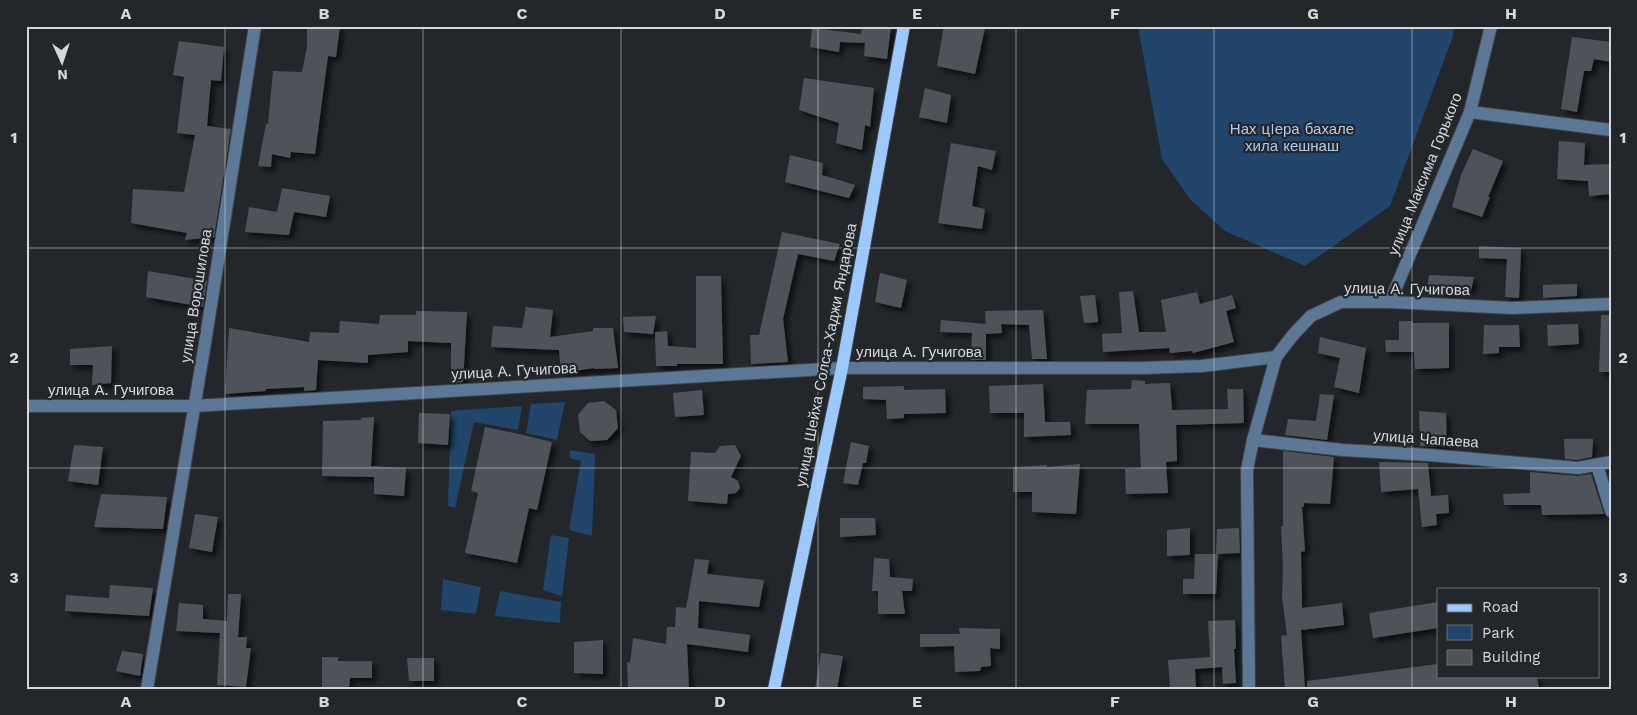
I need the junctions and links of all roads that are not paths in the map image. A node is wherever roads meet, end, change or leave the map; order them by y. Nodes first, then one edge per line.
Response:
1 (254, 26) edge
2 (904, 26) edge
3 (1491, 26) edge
4 (1470, 112) junction
5 (1611, 130) edge
6 (1390, 302) junction
7 (1611, 304) edge
8 (1276, 357) junction
9 (842, 368) junction
10 (26, 406) edge
11 (194, 406) junction
12 (1253, 440) junction
13 (1611, 462) edge
14 (1597, 465) junction
15 (1611, 511) edge
16 (148, 689) edge
17 (774, 689) edge
18 (1249, 689) edge

1 - 11 street, улица Ворошилова
2 - 9 main road, улица Шейха Солса-Хаджи Яндарова
3 - 4 street, улица Максима Горького
4 - 5 street
4 - 6 street, улица Максима Горького
6 - 7 street, улица А. Гучигова
6 - 8 street, улица А. Гучигова
8 - 9 street, улица А. Гучигова
8 - 12 street
9 - 11 street, улица А. Гучигова
9 - 17 main road, улица Шейха Солса-Хаджи Яндарова
10 - 11 street, улица А. Гучигова
11 - 16 street, улица Ворошилова
12 - 14 street, улица Чапаева
12 - 18 street
13 - 14 street, улица Чапаева
14 - 15 street

